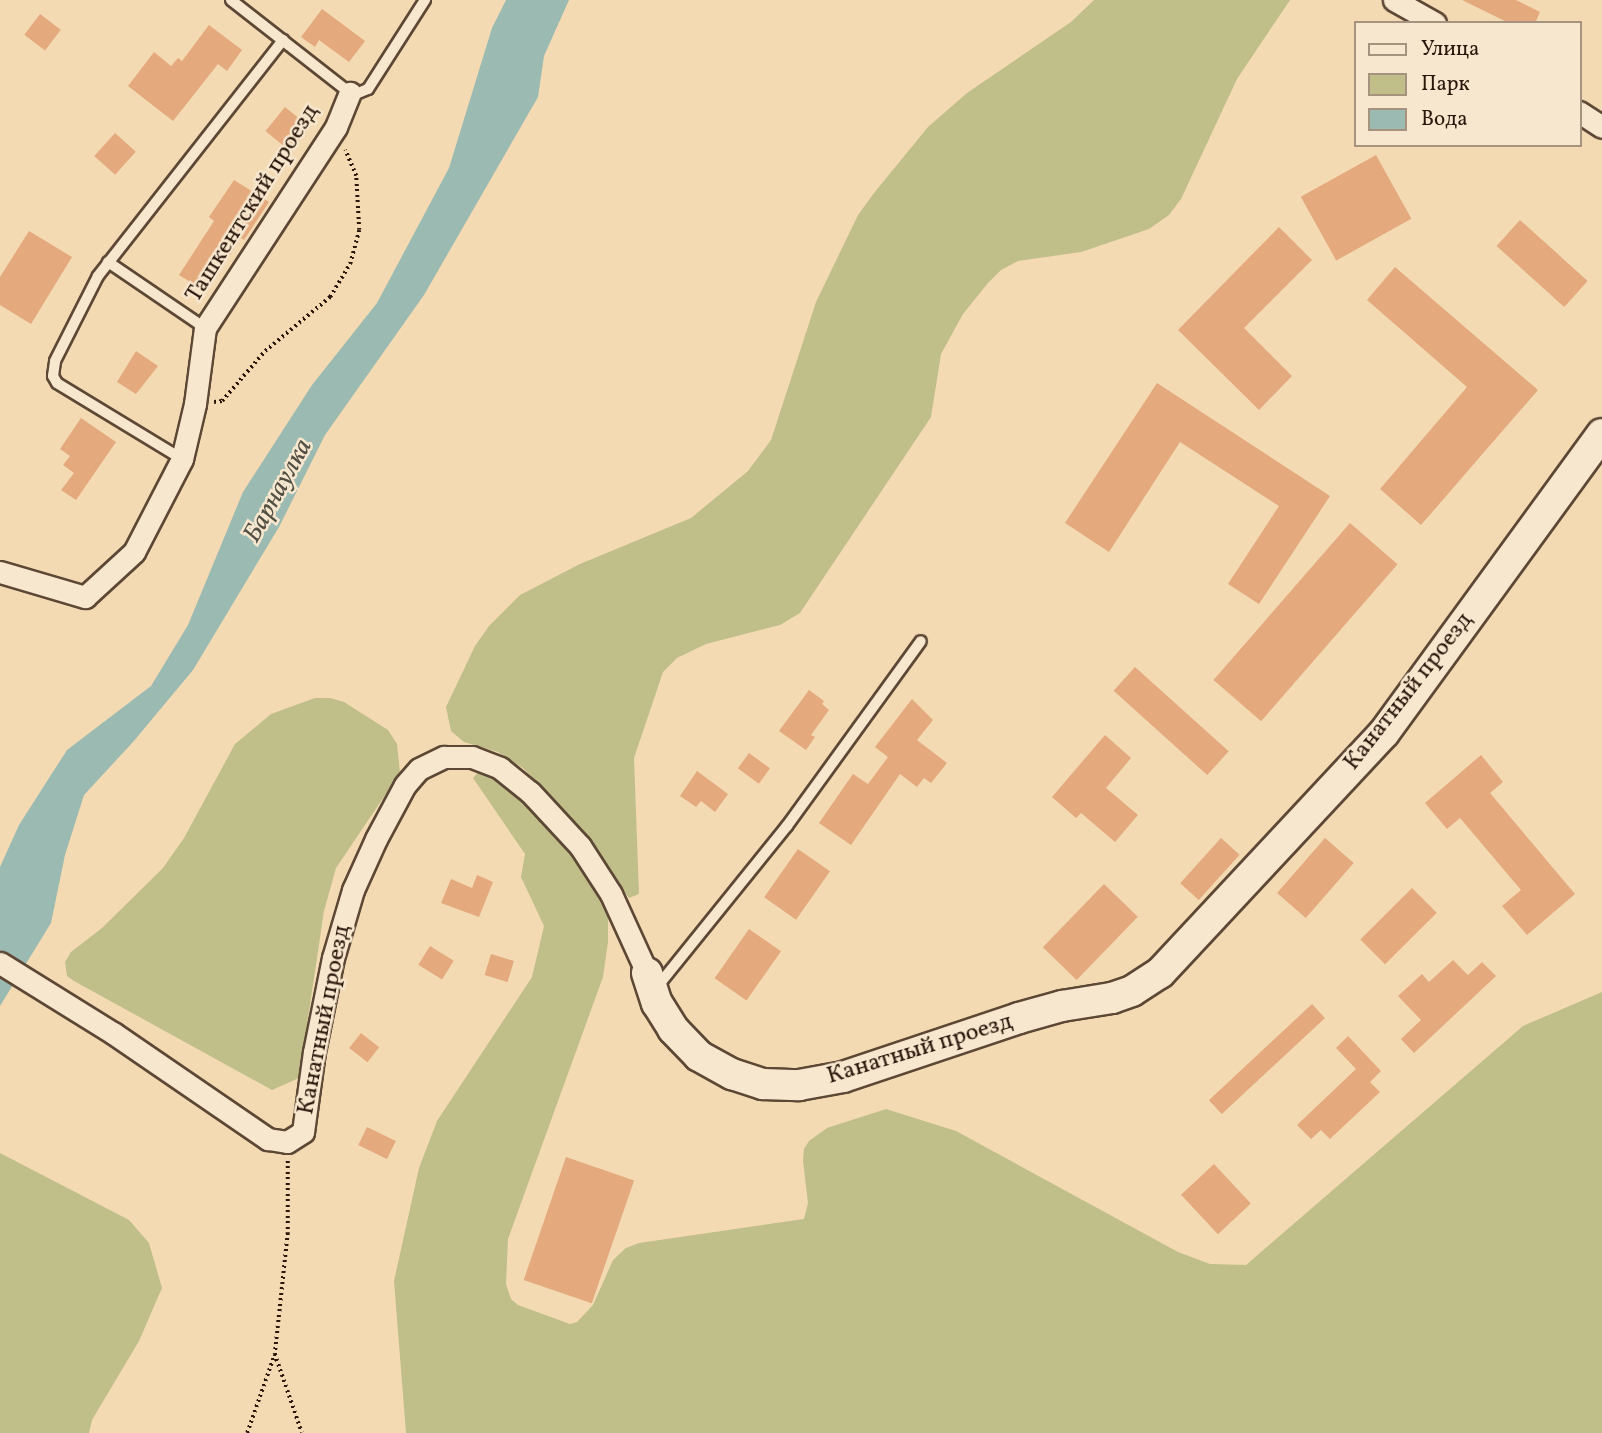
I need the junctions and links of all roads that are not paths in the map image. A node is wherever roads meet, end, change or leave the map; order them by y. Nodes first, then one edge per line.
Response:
1 (231, 0) edge
2 (425, 0) edge
3 (1394, 0) edge
4 (1431, 21) edge
5 (283, 40) junction
6 (350, 93) junction
7 (1581, 113) edge
8 (1602, 127) edge
9 (108, 262) junction
10 (205, 328) junction
11 (1602, 434) edge
12 (182, 459) junction
13 (0, 572) edge
14 (922, 640) dead end
15 (0, 963) edge
16 (650, 983) junction

1 - 5 lane
2 - 6 lane
3 - 4 street
5 - 6 lane
5 - 9 lane
6 - 10 street, Ташкентский проезд
7 - 8 street
9 - 10 lane
9 - 12 lane
10 - 12 street, Ташкентский проезд
11 - 16 street, Канатный проезд
12 - 13 street, Ташкентский проезд
14 - 16 lane
15 - 16 street, Канатный проезд

